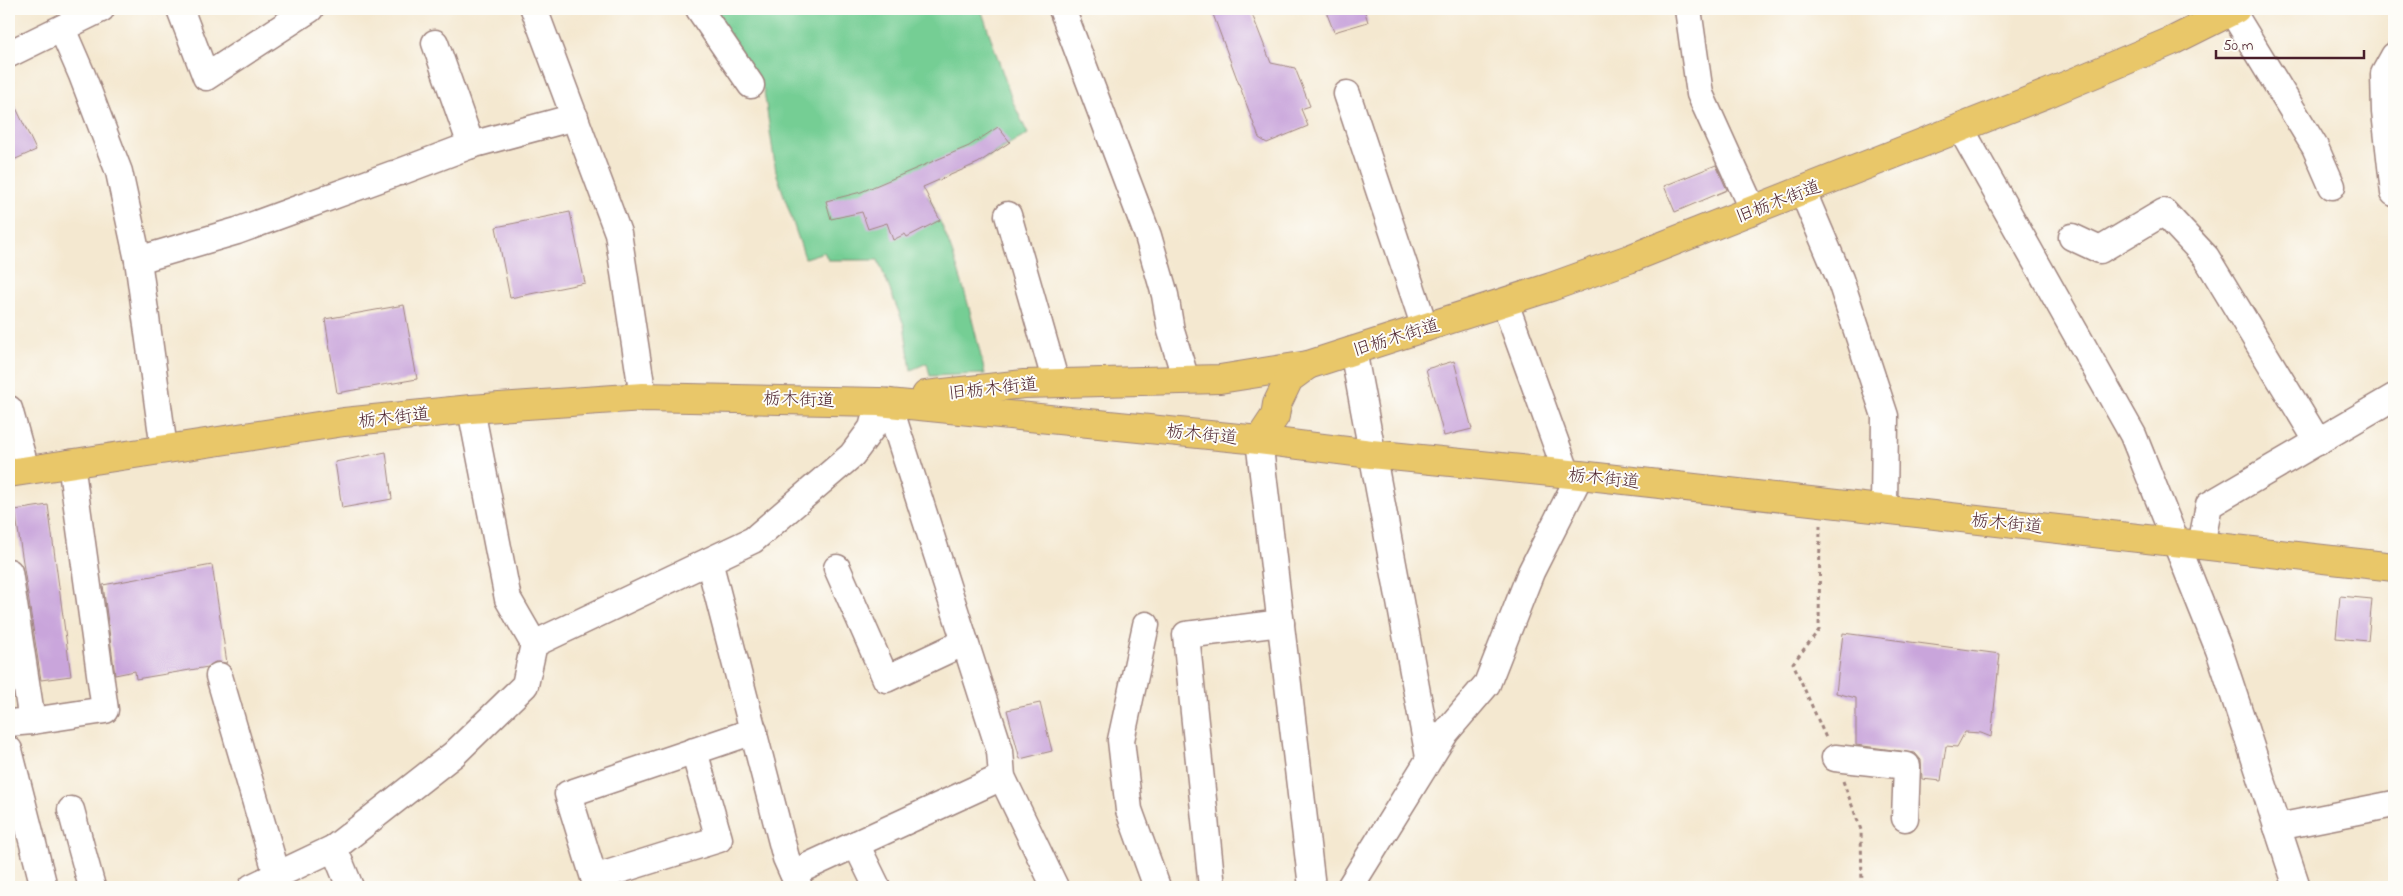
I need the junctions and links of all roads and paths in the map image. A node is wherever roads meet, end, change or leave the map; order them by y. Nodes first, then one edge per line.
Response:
1 (101, 9) edge
2 (180, 9) edge
3 (310, 9) edge
4 (534, 9) edge
5 (699, 9) edge
6 (1062, 9) edge
7 (1688, 9) edge
8 (2234, 10) edge
9 (62, 29) junction
10 (435, 43) dead end
11 (9, 54) edge
12 (2394, 56) edge
13 (751, 84) dead end
14 (1347, 94) dead end
15 (574, 117) junction
16 (1961, 129) junction
17 (471, 145) junction
18 (2332, 186) dead end
19 (1803, 192) junction
20 (2394, 193) edge
21 (1754, 210) junction
22 (1008, 215) dead end
23 (2072, 237) dead end
24 (138, 260) junction
25 (1505, 302) junction
26 (1425, 328) junction
27 (1353, 350) junction
28 (1298, 372) junction
29 (1186, 380) junction
30 (1056, 383) junction
31 (643, 397) junction
32 (2394, 397) edge
33 (884, 402) junction
34 (9, 409) edge
35 (471, 409) junction
36 (1259, 440) junction
37 (2318, 442) junction
38 (1311, 446) junction
39 (164, 449) junction
40 (1371, 454) junction
41 (70, 463) junction
42 (17, 471) edge
43 (1573, 475) junction
44 (1821, 502) junction
45 (1884, 509) junction
46 (2188, 543) junction
47 (710, 561) junction
48 (2394, 567) edge
49 (837, 568) dead end
50 (9, 572) edge
51 (1281, 623) junction
52 (1146, 625) dead end
53 (965, 642) junction
54 (534, 644) junction
55 (219, 676) dead end
56 (20, 722) edge
57 (754, 731) junction
58 (9, 750) edge
59 (694, 751) junction
60 (1429, 757) junction
61 (1835, 758) junction
62 (1002, 777) junction
63 (2394, 804) edge
64 (71, 810) dead end
65 (1905, 818) dead end
66 (2276, 827) junction
67 (856, 844) junction
68 (334, 848) junction
69 (277, 875) junction
70 (796, 880) edge
71 (44, 887) edge
72 (92, 887) edge
73 (252, 887) edge
74 (350, 887) edge
75 (877, 887) edge
76 (1055, 887) edge
77 (1157, 887) edge
78 (1212, 887) edge
79 (1312, 887) edge
80 (1350, 887) edge
81 (1862, 887) edge
82 (2297, 887) edge

1 - 9 street
2 - 3 street
4 - 15 street
5 - 13 street
6 - 29 street
7 - 21 street
8 - 16 main road, 旧栃木街道
8 - 18 street
9 - 11 street
9 - 24 street
10 - 17 street
12 - 20 street
14 - 26 street
15 - 17 street
15 - 31 street
16 - 19 main road, 旧栃木街道
16 - 46 street
17 - 24 street
19 - 21 main road, 旧栃木街道
19 - 45 street
21 - 25 main road, 旧栃木街道
22 - 30 street
23 - 37 street
24 - 39 street
25 - 26 main road, 旧栃木街道
25 - 43 street
26 - 27 main road, 旧栃木街道
27 - 28 main road, 旧栃木街道
27 - 40 street
28 - 29 main road, 旧栃木街道
28 - 30 main road
28 - 36 main road
28 - 38 main road
29 - 30 main road, 旧栃木街道
30 - 33 main road, 旧栃木街道
31 - 33 main road, 栃木街道
31 - 35 main road, 栃木街道
32 - 37 street
33 - 36 main road, 栃木街道
33 - 47 street
33 - 53 street
34 - 42 street
35 - 39 main road, 栃木街道
35 - 54 street
36 - 38 main road, 栃木街道
36 - 51 street
37 - 46 street
38 - 40 main road, 栃木街道
39 - 41 main road, 栃木街道
40 - 43 main road, 栃木街道
40 - 60 street
41 - 42 main road, 栃木街道
41 - 56 street
43 - 44 main road, 栃木街道
43 - 60 street
44 - 45 main road, 栃木街道
44 - 61 path
45 - 46 main road, 栃木街道
46 - 48 main road, 栃木街道
46 - 66 street
47 - 54 street
47 - 57 street
49 - 53 street
50 - 56 street
51 - 78 street
51 - 79 street
52 - 77 street
53 - 62 street
54 - 68 street
55 - 69 street
57 - 59 street
57 - 70 street
58 - 71 street
59 - 59 street
60 - 80 street
61 - 65 street
61 - 81 path
62 - 67 street
62 - 76 street
63 - 66 street
64 - 72 street
66 - 82 street
67 - 70 street
67 - 75 street
68 - 69 street
68 - 74 street
69 - 73 street

